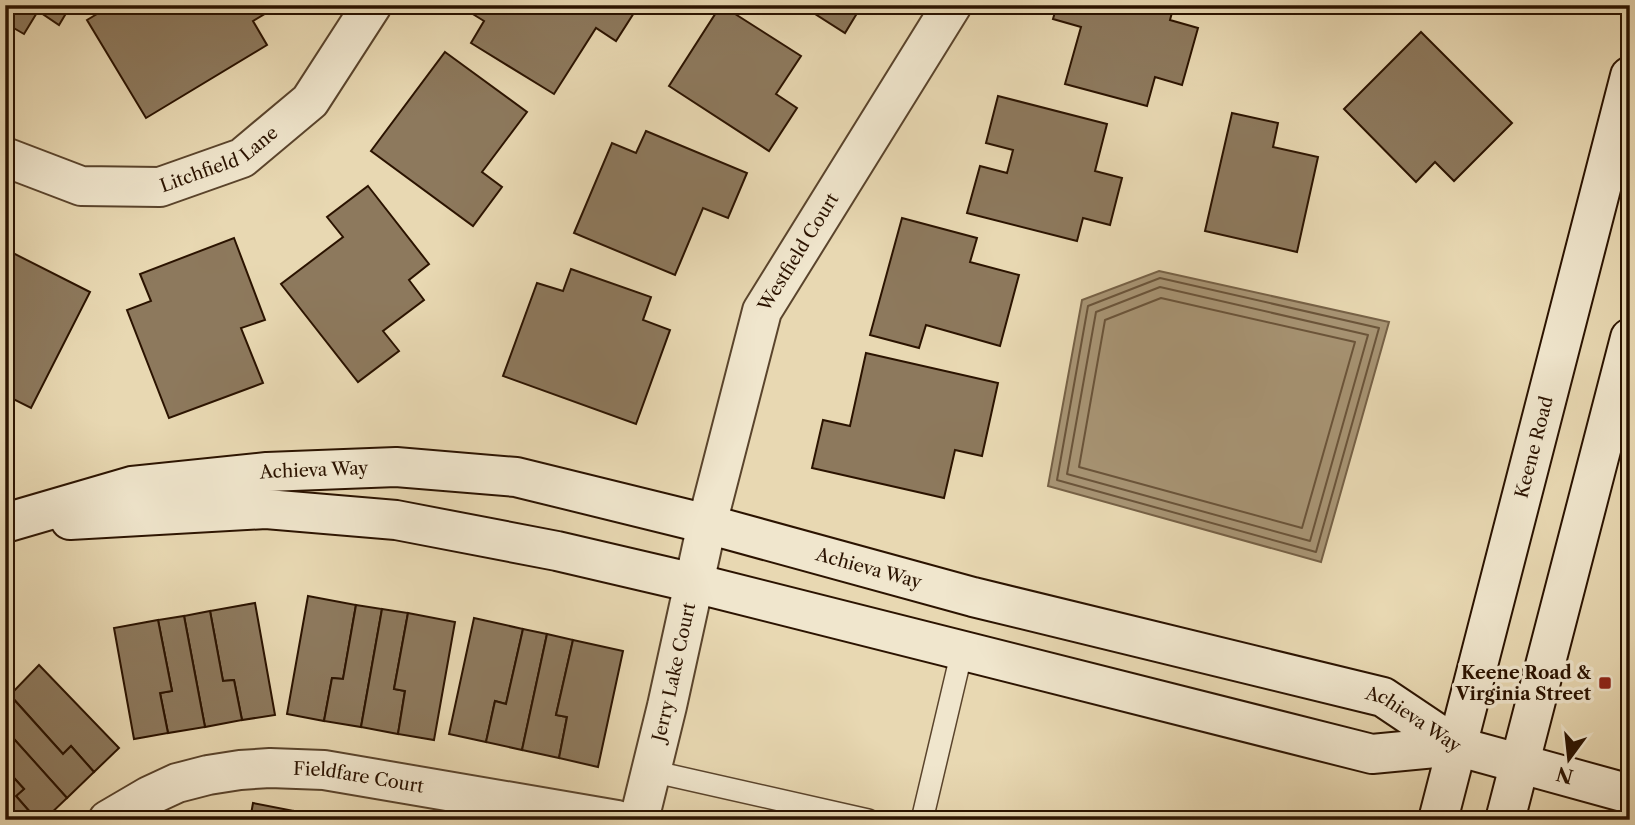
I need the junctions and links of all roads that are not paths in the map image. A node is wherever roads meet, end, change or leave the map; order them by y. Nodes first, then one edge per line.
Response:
1 (372, 5) edge
2 (952, 5) edge
3 (1630, 76) edge
4 (5, 157) edge
5 (1630, 338) edge
6 (6, 523) edge
7 (707, 524) junction
8 (694, 583) junction
9 (962, 651) junction
10 (1457, 746) junction
11 (1519, 763) junction
12 (651, 771) junction
13 (1630, 793) edge
14 (108, 820) edge
15 (617, 820) edge
16 (639, 820) edge
17 (868, 820) edge
18 (922, 820) edge
19 (1438, 820) edge
20 (1505, 820) edge

1 - 4 street, Litchfield Lane
2 - 7 street, Westfield Court
3 - 10 street, Keene Road
5 - 11 street
6 - 7 street, Achieva Way
6 - 8 street, Achieva Way
7 - 8 street, Jerry Lake Court
7 - 10 street, Achieva Way
8 - 9 street, Achieva Way
8 - 12 street, Jerry Lake Court
9 - 10 street, Achieva Way
9 - 18 lane
10 - 11 street
10 - 19 street, Keene Road
11 - 13 street
11 - 20 street
12 - 16 street, Jerry Lake Court
12 - 17 lane
14 - 15 street, Fieldfare Court

